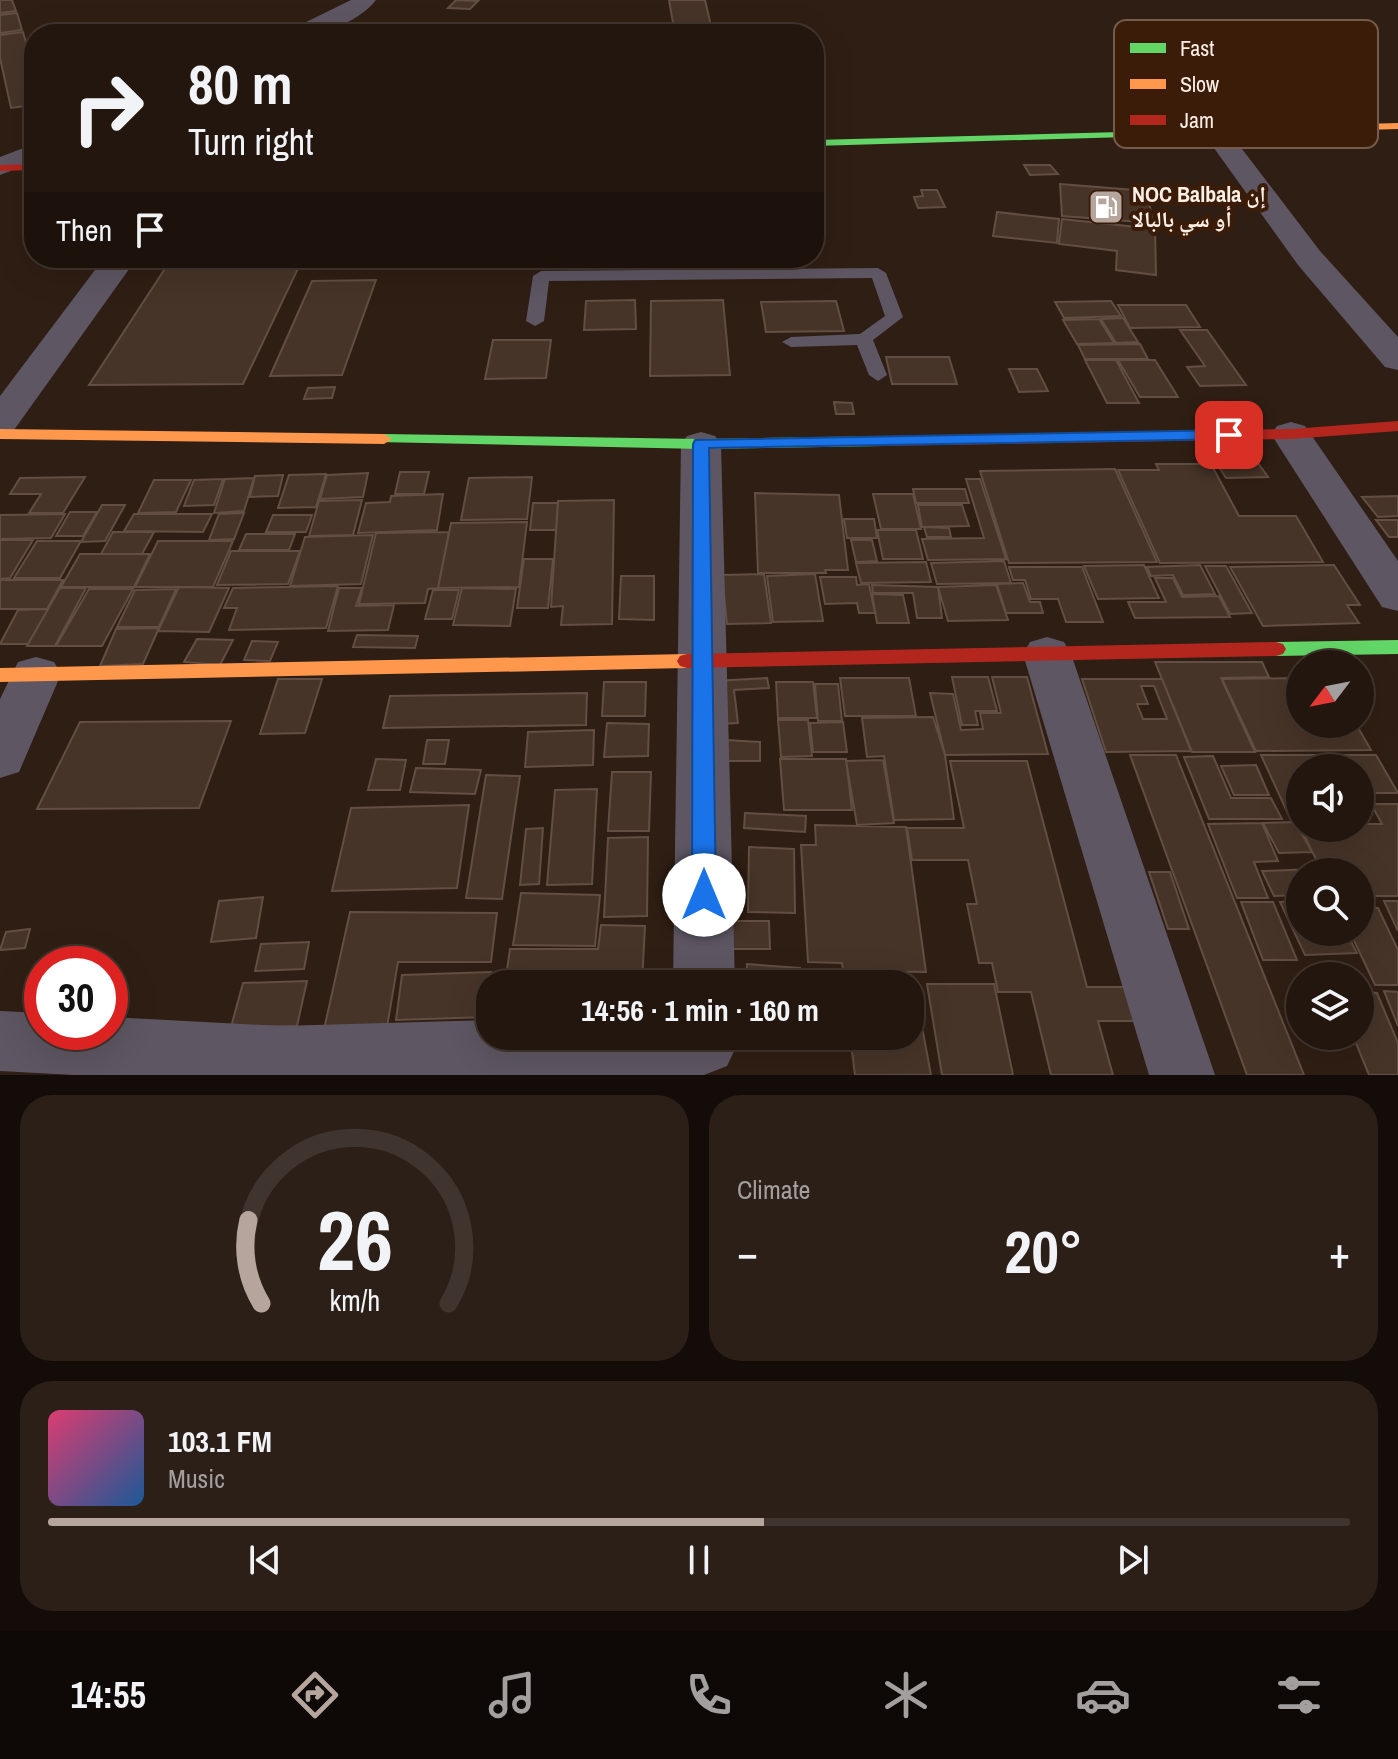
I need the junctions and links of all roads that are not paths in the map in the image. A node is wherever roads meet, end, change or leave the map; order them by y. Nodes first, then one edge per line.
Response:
1 (365, 0) edge
2 (323, 24) edge
3 (1378, 126) edge
4 (1398, 126) edge
5 (1114, 133) edge
6 (824, 143) edge
7 (1227, 148) edge
8 (24, 157) edge
9 (24, 167) edge
10 (0, 168) edge
11 (114, 268) edge
12 (541, 268) edge
13 (597, 268) edge
14 (535, 321) dead end
15 (864, 339) junction
16 (791, 342) dead end
17 (1398, 359) edge
18 (878, 375) dead end
19 (0, 422) edge
20 (1398, 426) edge
21 (0, 434) edge
22 (1291, 434) junction
23 (701, 444) junction
24 (1398, 596) edge
25 (1398, 647) edge
26 (1047, 654) junction
27 (704, 659) junction
28 (18, 675) edge
29 (0, 758) edge
30 (705, 970) edge
31 (0, 1041) edge
32 (492, 1050) edge
33 (278, 1065) edge
34 (1182, 1075) edge

1 - 2 street
3 - 4 street
5 - 6 street
7 - 17 street
8 - 10 street
9 - 10 street
11 - 19 street
12 - 14 lane
13 - 15 lane
15 - 16 lane
15 - 18 lane
20 - 22 street
21 - 23 street
22 - 23 street
22 - 24 street
23 - 27 street
25 - 26 street
26 - 27 street
26 - 34 street
27 - 28 street
27 - 30 street
28 - 29 street
31 - 33 street
32 - 33 street

